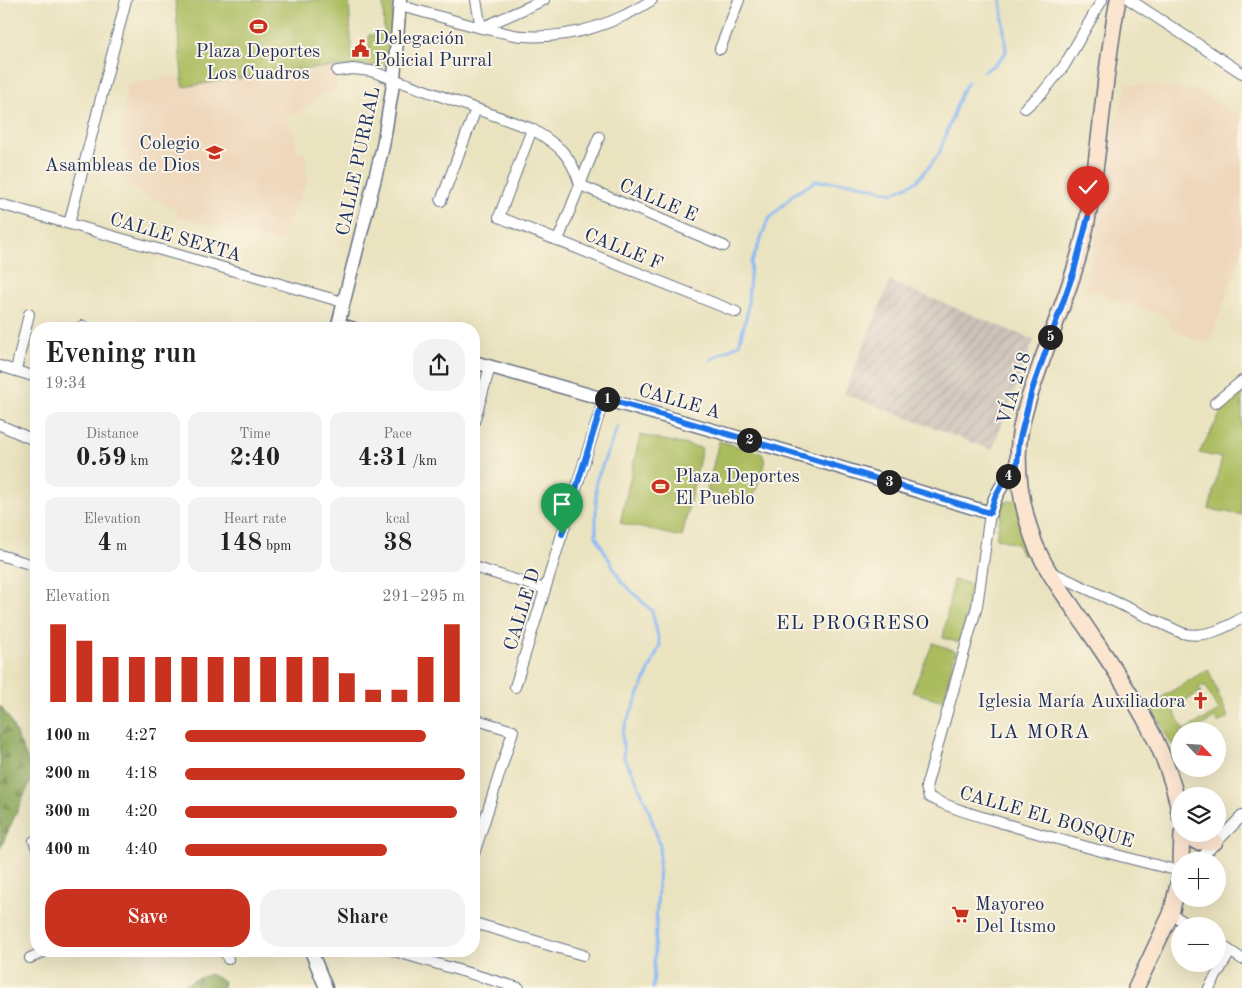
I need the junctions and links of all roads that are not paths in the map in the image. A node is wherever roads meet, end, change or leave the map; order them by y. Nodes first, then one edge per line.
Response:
1 (126, 0) edge
2 (476, 0) edge
3 (544, 0) edge
4 (652, 0) edge
5 (739, 0) edge
6 (1102, 0) edge
7 (1118, 0) edge
8 (1130, 0) edge
9 (400, 3) edge
10 (481, 28) junction
11 (720, 49) dead end
12 (337, 70) dead end
13 (1242, 73) edge
14 (394, 78) junction
15 (1025, 108) dead end
16 (476, 109) junction
17 (532, 129) junction
18 (599, 137) dead end
19 (580, 185) junction
20 (441, 201) dead end
21 (0, 204) edge
22 (69, 224) junction
23 (558, 240) junction
24 (724, 246) dead end
25 (343, 302) junction
26 (736, 312) dead end
27 (29, 314) dead end
28 (338, 322) edge
29 (480, 364) edge
30 (0, 366) edge
31 (490, 367) junction
32 (16, 370) junction
33 (30, 375) edge
34 (1242, 381) edge
35 (604, 398) junction
36 (480, 401) edge
37 (1215, 403) dead end
38 (0, 425) edge
39 (30, 438) edge
40 (1017, 466) junction
41 (990, 513) junction
42 (0, 555) edge
43 (30, 564) edge
44 (480, 569) edge
45 (1048, 571) junction
46 (545, 589) junction
47 (1242, 618) edge
48 (515, 688) dead end
49 (480, 721) edge
50 (1174, 787) edge
51 (1242, 816) edge
52 (1226, 831) edge
53 (480, 836) edge
54 (1215, 842) edge
55 (1206, 852) edge
56 (1171, 870) edge
57 (1173, 907) edge
58 (1171, 914) junction
59 (1176, 917) edge
60 (480, 925) edge
61 (1226, 949) edge
62 (1230, 952) junction
63 (583, 955) dead end
64 (313, 957) edge
65 (414, 957) edge
66 (1242, 959) edge
67 (326, 988) edge
68 (519, 988) edge
69 (1136, 988) edge
70 (1209, 988) edge

1 - 22 street
2 - 10 street
3 - 10 street
4 - 10 street
5 - 11 street
6 - 15 street
7 - 40 main road, VÍA 218
8 - 13 street
9 - 10 street
9 - 14 street, CALLE PURRAL
12 - 14 street
14 - 16 street
14 - 25 street, CALLE PURRAL
16 - 17 street
16 - 20 street
17 - 19 street
17 - 23 street, CALLE F
18 - 19 street
19 - 23 street
19 - 24 street, CALLE E
21 - 22 street, CALLE SEXTA
22 - 25 street, CALLE SEXTA
23 - 26 street, CALLE F
25 - 28 street, CALLE PURRAL
27 - 32 street
29 - 31 street, CALLE A
30 - 32 street
31 - 35 street, CALLE A
31 - 36 street
32 - 33 street
34 - 37 street
35 - 41 street, CALLE A
35 - 46 street, CALLE D
38 - 39 street
40 - 41 street
40 - 45 main road, VÍA 218
41 - 56 street, CALLE EL BOSQUE
42 - 43 street
44 - 46 street
45 - 47 street
45 - 50 main road, VÍA 218
46 - 48 street, CALLE D
49 - 53 street
51 - 52 street
54 - 55 street
57 - 58 main road
58 - 59 street
58 - 69 main road
60 - 63 street
61 - 62 street
62 - 66 street
62 - 70 street
64 - 67 street
65 - 68 street

